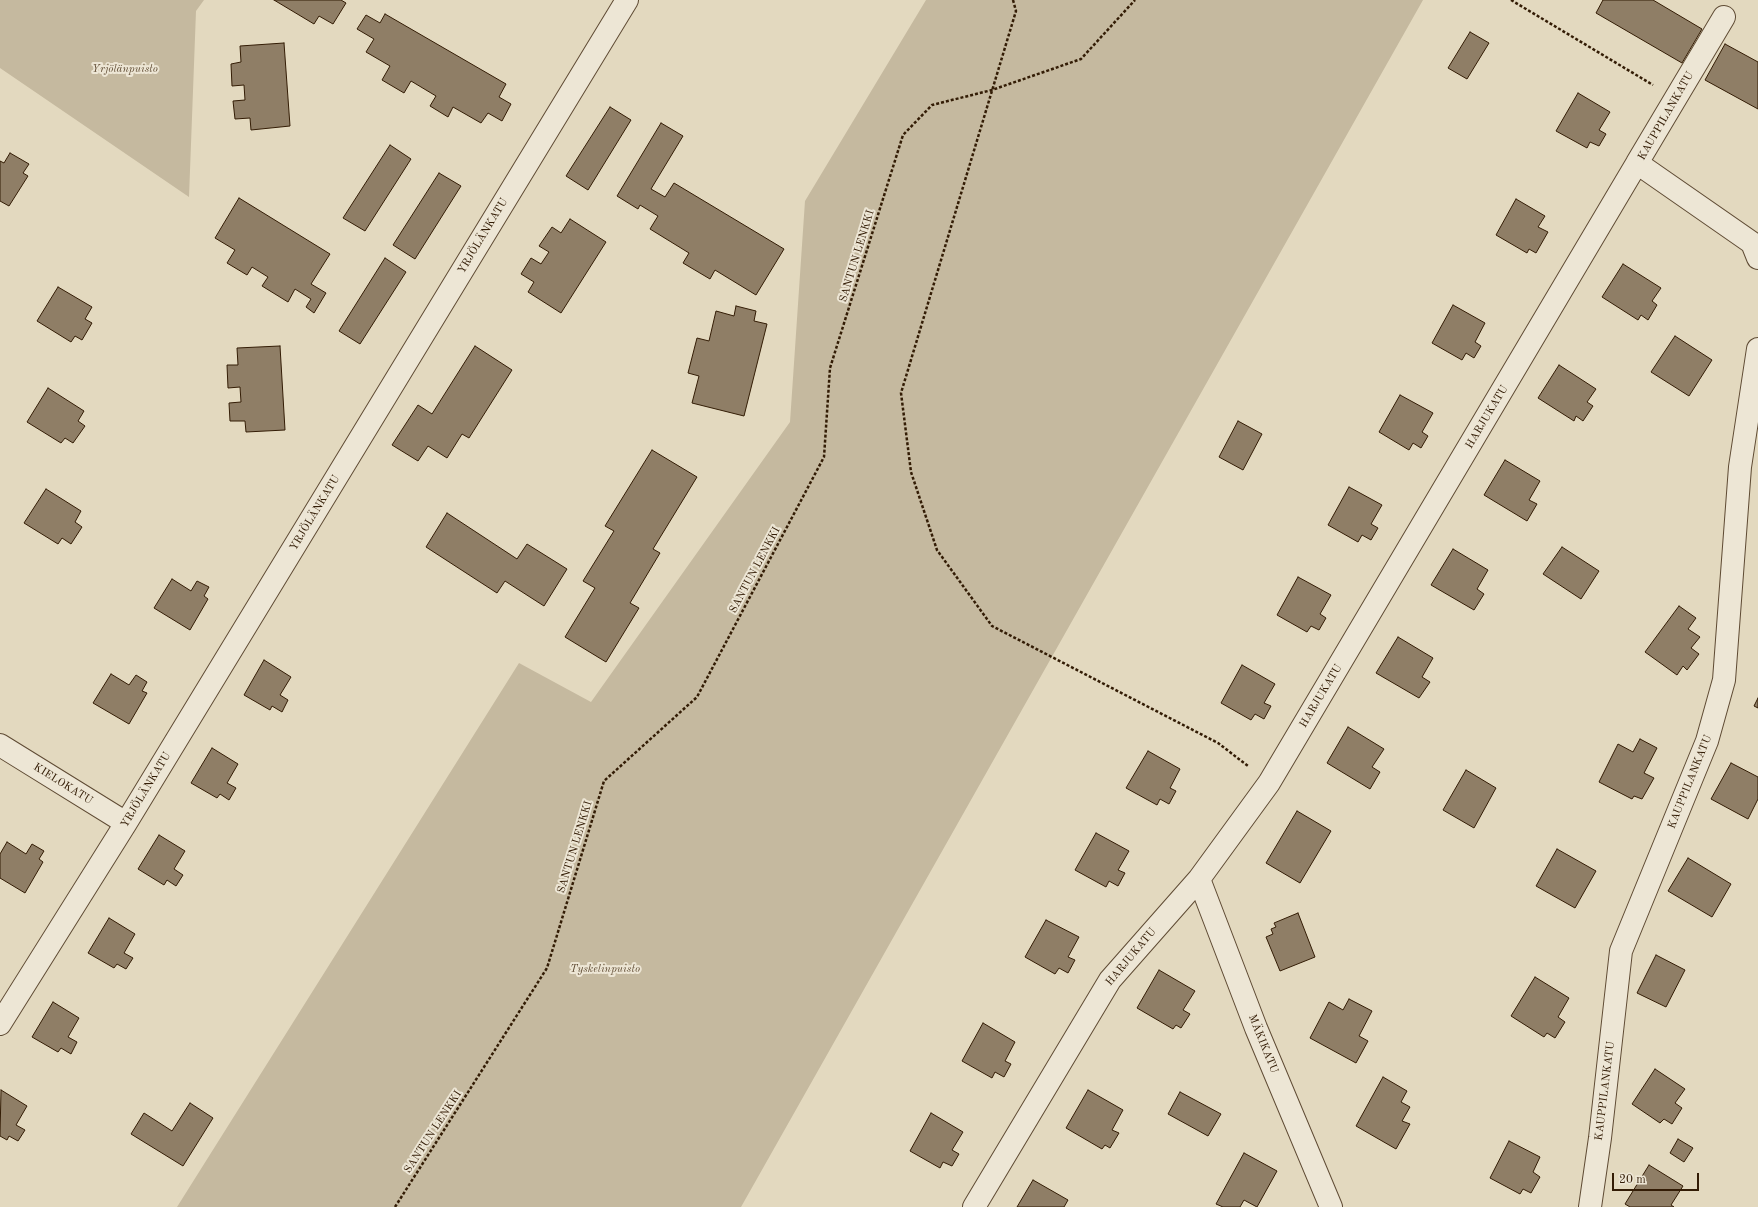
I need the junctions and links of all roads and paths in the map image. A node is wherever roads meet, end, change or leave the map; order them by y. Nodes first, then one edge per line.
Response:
1 (627, 0) edge
2 (1013, 0) edge
3 (1135, 0) edge
4 (1511, 0) edge
5 (1724, 17) dead end
6 (992, 90) junction
7 (1676, 99) junction
8 (1637, 163) junction
9 (1758, 258) edge
10 (1758, 349) edge
11 (0, 745) edge
12 (1269, 783) junction
13 (126, 823) junction
14 (1199, 879) junction
15 (0, 1024) edge
16 (394, 1207) edge
17 (974, 1207) edge
18 (1331, 1207) edge
19 (1590, 1207) edge

1 - 13 street, YRJÖLÄNKATU
2 - 6 path
3 - 6 path, SANTUN LENKKI
4 - 7 path
5 - 7 street, KAUPPILANKATU
6 - 12 path
6 - 16 path, SANTUN LENKKI
7 - 8 street, KAUPPILANKATU
8 - 9 street, KAUPPILANKATU
8 - 12 street, HARJUKATU
10 - 19 street, KAUPPILANKATU
11 - 13 street, KIELOKATU
12 - 14 street, HARJUKATU
13 - 15 street, YRJÖLÄNKATU
14 - 17 street, HARJUKATU
14 - 18 street, MÄKIKATU

